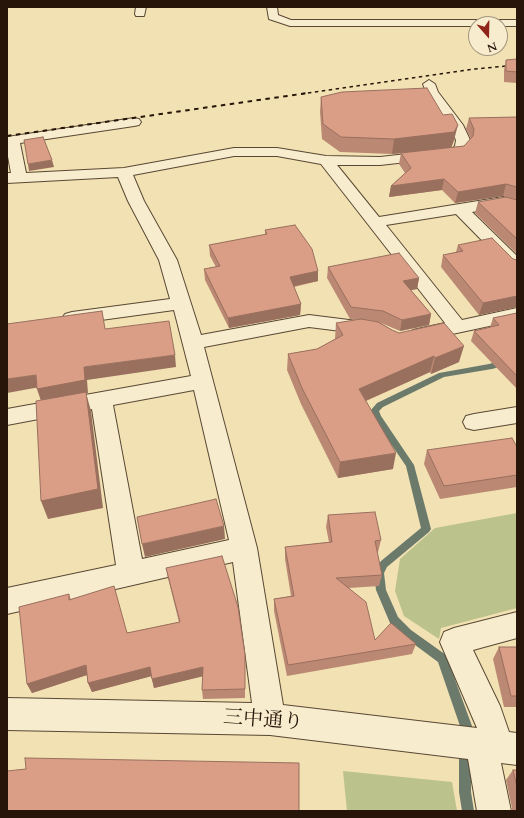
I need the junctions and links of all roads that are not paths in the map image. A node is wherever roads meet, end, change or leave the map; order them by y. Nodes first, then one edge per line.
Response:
1 (272, 7) edge
2 (517, 23) edge
3 (429, 84) dead end
4 (134, 122) dead end
5 (326, 160) junction
6 (124, 172) junction
7 (13, 178) edge
8 (517, 206) edge
9 (460, 208) junction
10 (376, 222) junction
11 (517, 266) edge
12 (182, 303) junction
13 (517, 314) edge
14 (53, 321) edge
15 (458, 327) junction
16 (381, 330) edge
17 (404, 338) edge
18 (193, 343) junction
19 (201, 382) junction
20 (101, 400) junction
21 (517, 415) edge
22 (7, 417) edge
23 (474, 422) dead end
24 (244, 548) junction
25 (131, 573) junction
26 (7, 601) edge
27 (517, 625) edge
28 (7, 714) edge
29 (270, 719) junction
30 (494, 747) edge
31 (494, 811) edge

1 - 2 street
3 - 5 street
4 - 7 street
5 - 6 street
5 - 10 street
6 - 7 street
6 - 12 street
8 - 9 street
9 - 10 street
9 - 11 street
10 - 15 street
12 - 14 street
12 - 18 street
13 - 15 street
15 - 17 street
16 - 18 street
18 - 19 street
19 - 20 street
19 - 24 street
20 - 22 street
20 - 25 street
21 - 23 street
24 - 25 street
24 - 29 street
25 - 26 street
27 - 30 street
28 - 29 street, 三中通り
29 - 30 street, 三中通り
30 - 31 street

